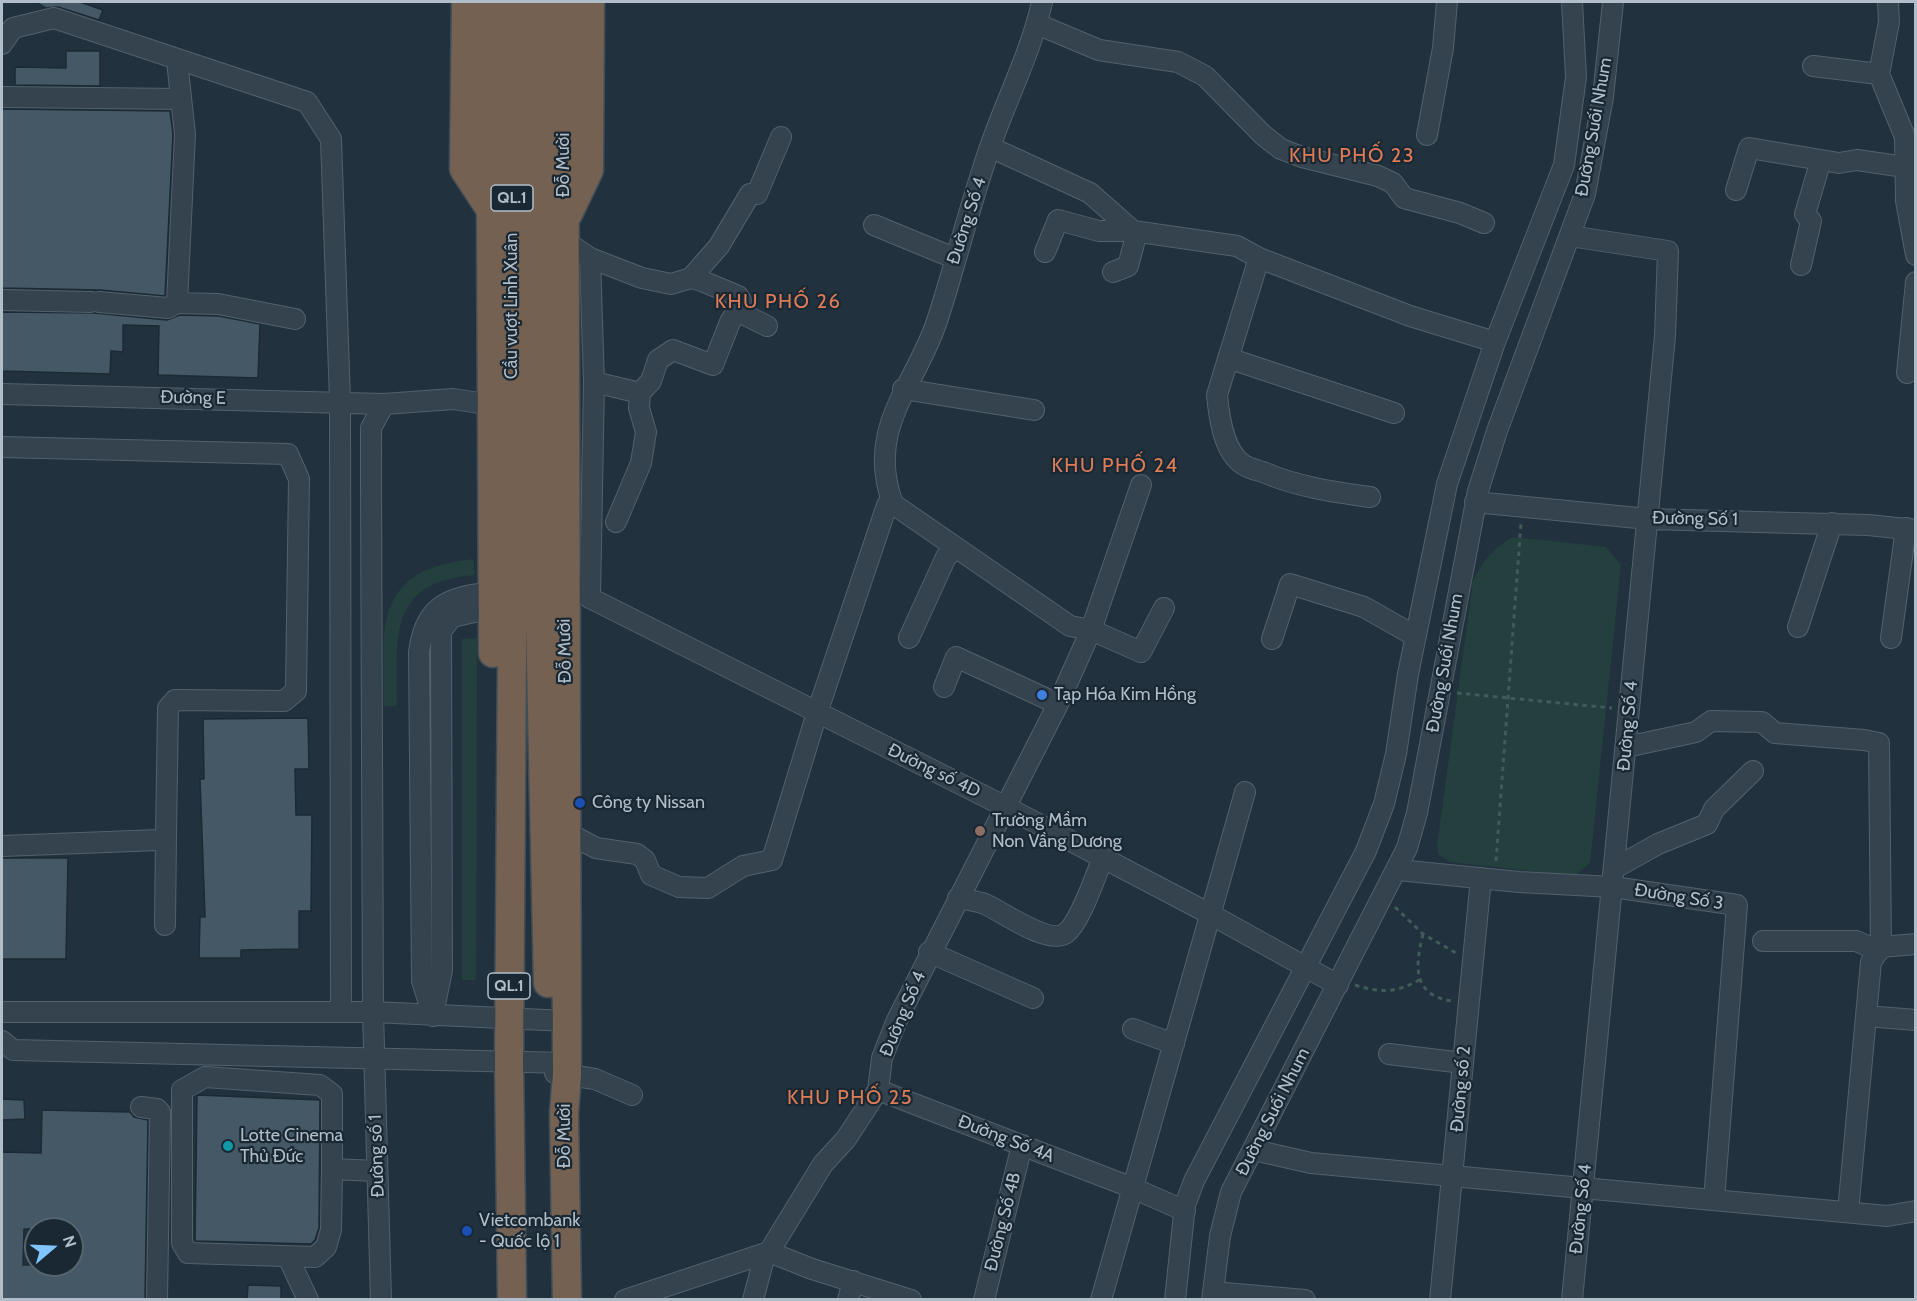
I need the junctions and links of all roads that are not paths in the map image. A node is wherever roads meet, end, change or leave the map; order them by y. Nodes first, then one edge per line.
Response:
1 (466, 2) edge
2 (490, 2) edge
3 (511, 2) edge
4 (536, 2) edge
5 (564, 2) edge
6 (590, 2) edge
7 (1042, 2) edge
8 (1447, 2) edge
9 (1572, 2) edge
10 (1613, 2) edge
11 (1888, 2) edge
12 (1037, 24) junction
13 (2, 44) edge
14 (177, 61) junction
15 (1813, 66) dead end
16 (1879, 74) junction
17 (2, 97) edge
18 (181, 99) junction
19 (1427, 135) dead end
20 (781, 137) dead end
21 (990, 147) junction
22 (1821, 160) junction
23 (1905, 167) junction
24 (1736, 190) dead end
25 (489, 207) junction
26 (1484, 223) dead end
27 (874, 225) dead end
28 (564, 231) junction
29 (1135, 231) junction
30 (1570, 236) junction
31 (1045, 252) dead end
32 (1916, 255) edge
33 (590, 258) junction
34 (954, 258) junction
35 (1259, 258) junction
36 (1801, 265) dead end
37 (1113, 272) dead end
38 (691, 279) junction
39 (1916, 282) edge
40 (2, 300) edge
41 (177, 303) junction
42 (1914, 309) edge
43 (737, 311) junction
44 (295, 319) dead end
45 (767, 326) dead end
46 (1495, 342) junction
47 (564, 350) junction
48 (1228, 358) junction
49 (1907, 373) dead end
50 (594, 382) junction
51 (903, 389) junction
52 (640, 393) junction
53 (2, 394) edge
54 (514, 397) junction
55 (340, 401) junction
56 (384, 405) junction
57 (1034, 410) dead end
58 (1394, 413) dead end
59 (2, 447) edge
60 (1141, 485) dead end
61 (1371, 497) dead end
62 (1475, 502) junction
63 (893, 504) junction
64 (1648, 519) junction
65 (616, 522) dead end
66 (1832, 523) junction
67 (538, 528) junction
68 (1911, 529) edge
69 (956, 548) junction
70 (476, 603) dead end
71 (1164, 608) dead end
72 (1798, 627) dead end
73 (1091, 630) junction
74 (1415, 636) junction
75 (909, 638) dead end
76 (1891, 638) dead end
77 (1272, 639) dead end
78 (944, 687) dead end
79 (1058, 704) junction
80 (817, 713) junction
81 (1626, 747) junction
82 (1753, 771) dead end
83 (1245, 792) dead end
84 (1006, 807) junction
85 (568, 833) junction
86 (166, 835) junction
87 (2, 846) edge
88 (1103, 858) junction
89 (1398, 870) junction
90 (1614, 877) junction
91 (1488, 878) junction
92 (958, 898) junction
93 (1210, 914) junction
94 (165, 925) dead end
95 (1763, 941) dead end
96 (1916, 944) edge
97 (1880, 949) junction
98 (929, 952) junction
99 (1305, 969) junction
100 (1339, 982) junction
101 (1033, 998) dead end
102 (2, 1012) edge
103 (341, 1012) junction
104 (373, 1012) junction
105 (433, 1016) junction
106 (1866, 1016) junction
107 (501, 1019) junction
108 (1916, 1020) edge
109 (557, 1021) junction
110 (1133, 1029) dead end
111 (2, 1041) edge
112 (1174, 1044) junction
113 (1389, 1054) dead end
114 (270, 1055) junction
115 (374, 1057) junction
116 (501, 1062) junction
117 (1463, 1063) junction
118 (558, 1068) junction
119 (271, 1082) junction
120 (878, 1090) junction
121 (633, 1095) dead end
122 (141, 1107) dead end
123 (1022, 1144) junction
124 (1254, 1150) junction
125 (332, 1169) junction
126 (377, 1171) junction
127 (1452, 1176) junction
128 (1133, 1188) junction
129 (1583, 1188) junction
130 (1714, 1200) junction
131 (1185, 1211) junction
132 (1916, 1211) edge
133 (1848, 1212) junction
134 (764, 1254) junction
135 (288, 1257) junction
136 (850, 1290) edge
137 (1213, 1296) edge
138 (157, 1299) edge
139 (308, 1299) edge
140 (381, 1299) edge
141 (496, 1299) edge
142 (512, 1299) edge
143 (550, 1299) edge
144 (567, 1299) edge
145 (625, 1299) edge
146 (753, 1299) edge
147 (911, 1299) edge
148 (984, 1299) edge
149 (1101, 1299) edge
150 (1174, 1299) edge
151 (1305, 1299) edge
152 (1440, 1299) edge
153 (1572, 1299) edge

1 - 25 highway
2 - 25 highway, Đỗ Mười / QL.1
3 - 54 highway, Cầu vượt Linh Xuân / QL.1
4 - 54 highway, Cầu vượt Linh Xuân / QL.1
5 - 28 highway, Đỗ Mười / QL.1
6 - 28 highway
7 - 12 street, Đường Số 4
8 - 19 street
9 - 46 street, Đường Suối Nhum
10 - 30 street, Đường Suối Nhum
11 - 16 street
12 - 21 street, Đường Số 4
12 - 26 street
13 - 14 street
14 - 18 street
14 - 55 street
15 - 16 street
16 - 23 street
17 - 18 street
18 - 41 street
20 - 38 street
21 - 29 street
21 - 34 street, Đường Số 4
22 - 23 street
22 - 24 street
22 - 36 street
23 - 32 street
25 - 54 highway, Đỗ Mười / QL.1
27 - 34 street
28 - 33 street
28 - 47 highway, Đỗ Mười / QL.1
29 - 31 street
29 - 35 street
29 - 37 street
30 - 62 street, Đường Suối Nhum
30 - 64 street, Đường Số 4
33 - 38 street
33 - 50 street
34 - 51 street, Đường Số 4
35 - 46 street
35 - 48 street
38 - 43 street
39 - 42 street
40 - 41 street
41 - 44 street
42 - 49 street
43 - 45 street
43 - 52 street
46 - 74 street, Đường Suối Nhum
47 - 67 highway
47 - 85 highway, Đỗ Mười / QL.1
48 - 58 street
48 - 61 street
50 - 52 street
50 - 80 street, Đường số 4D
51 - 57 street
51 - 63 street, Đường Số 4
52 - 65 street
53 - 55 street, Đường E
54 - 56 street, Đường E
54 - 67 highway, Đỗ Mười / QL.1
54 - 107 highway, Đỗ Mười / QL.1
54 - 107 highway, Đỗ Mười / QL.1
55 - 56 street, Đường E
55 - 103 street
56 - 104 street, Đường số 1
59 - 86 street
60 - 73 street, Đường Số 4
62 - 64 street, Đường Số 1
62 - 89 street, Đường Suối Nhum
63 - 69 street
63 - 80 street
64 - 66 street, Đường Số 1
64 - 81 street, Đường Số 4
66 - 68 street, Đường Số 1
66 - 72 street
67 - 109 highway, Đỗ Mười / QL.1
68 - 76 street
69 - 73 street
69 - 75 street
70 - 105 street
71 - 73 street
73 - 79 street, Đường Số 4
74 - 77 street
74 - 99 street, Đường Suối Nhum
78 - 79 street
79 - 84 street, Đường Số 4
80 - 84 street, Đường số 4D
80 - 85 street
81 - 90 street, Đường Số 4
81 - 97 street
82 - 90 street
83 - 93 street
84 - 88 street, Đường số 4D
84 - 92 street, Đường Số 4
85 - 109 highway, Đỗ Mười / QL.1
86 - 87 street
86 - 94 street
88 - 92 street
88 - 93 street, Đường số 4D
89 - 91 street, Đường Số 3
89 - 100 street, Đường Suối Nhum
90 - 91 street, Đường Số 3
90 - 129 street, Đường Số 4
90 - 130 street, Đường Số 3
91 - 117 street, Đường số 2
92 - 98 street, Đường Số 4
93 - 99 street, Đường số 4D
93 - 112 street
95 - 97 street
96 - 97 street
97 - 106 street
98 - 101 street
98 - 120 street, Đường Số 4
99 - 100 street, Đường số 4D
99 - 131 street, Đường Suối Nhum
100 - 124 street, Đường Suối Nhum
102 - 103 street
103 - 104 street
104 - 105 street
104 - 115 street, Đường số 1
105 - 107 street
106 - 108 street
106 - 133 street
107 - 109 street
107 - 116 highway, Đỗ Mười / QL.1
109 - 118 highway, Đỗ Mười / QL.1
110 - 112 street
111 - 114 street
112 - 128 street
113 - 117 street
114 - 115 street
114 - 119 street
115 - 116 street
115 - 126 street, Đường số 1
116 - 118 street
116 - 141 highway, Đỗ Mười / QL.1
116 - 142 highway, Đỗ Mười / QL.1
117 - 127 street, Đường số 2
118 - 121 street
118 - 143 highway, Đỗ Mười / QL.1
118 - 144 highway, Đỗ Mười / QL.1
119 - 125 street
119 - 135 street
120 - 123 street, Đường Số 4A
120 - 134 street, Đường Số 4
122 - 138 street
123 - 128 street, Đường Số 4A
123 - 148 street, Đường Số 4B
124 - 127 street
124 - 137 street, Đường Suối Nhum
125 - 126 street
125 - 135 street
126 - 140 street, Đường số 1
127 - 129 street
127 - 152 street, Đường số 2
128 - 131 street, Đường Số 4A
128 - 149 street
129 - 130 street
129 - 153 street, Đường Số 4
130 - 133 street
131 - 150 street, Đường Suối Nhum
132 - 133 street
134 - 136 street
134 - 145 street
134 - 146 street
135 - 139 street
136 - 147 street
137 - 151 street

